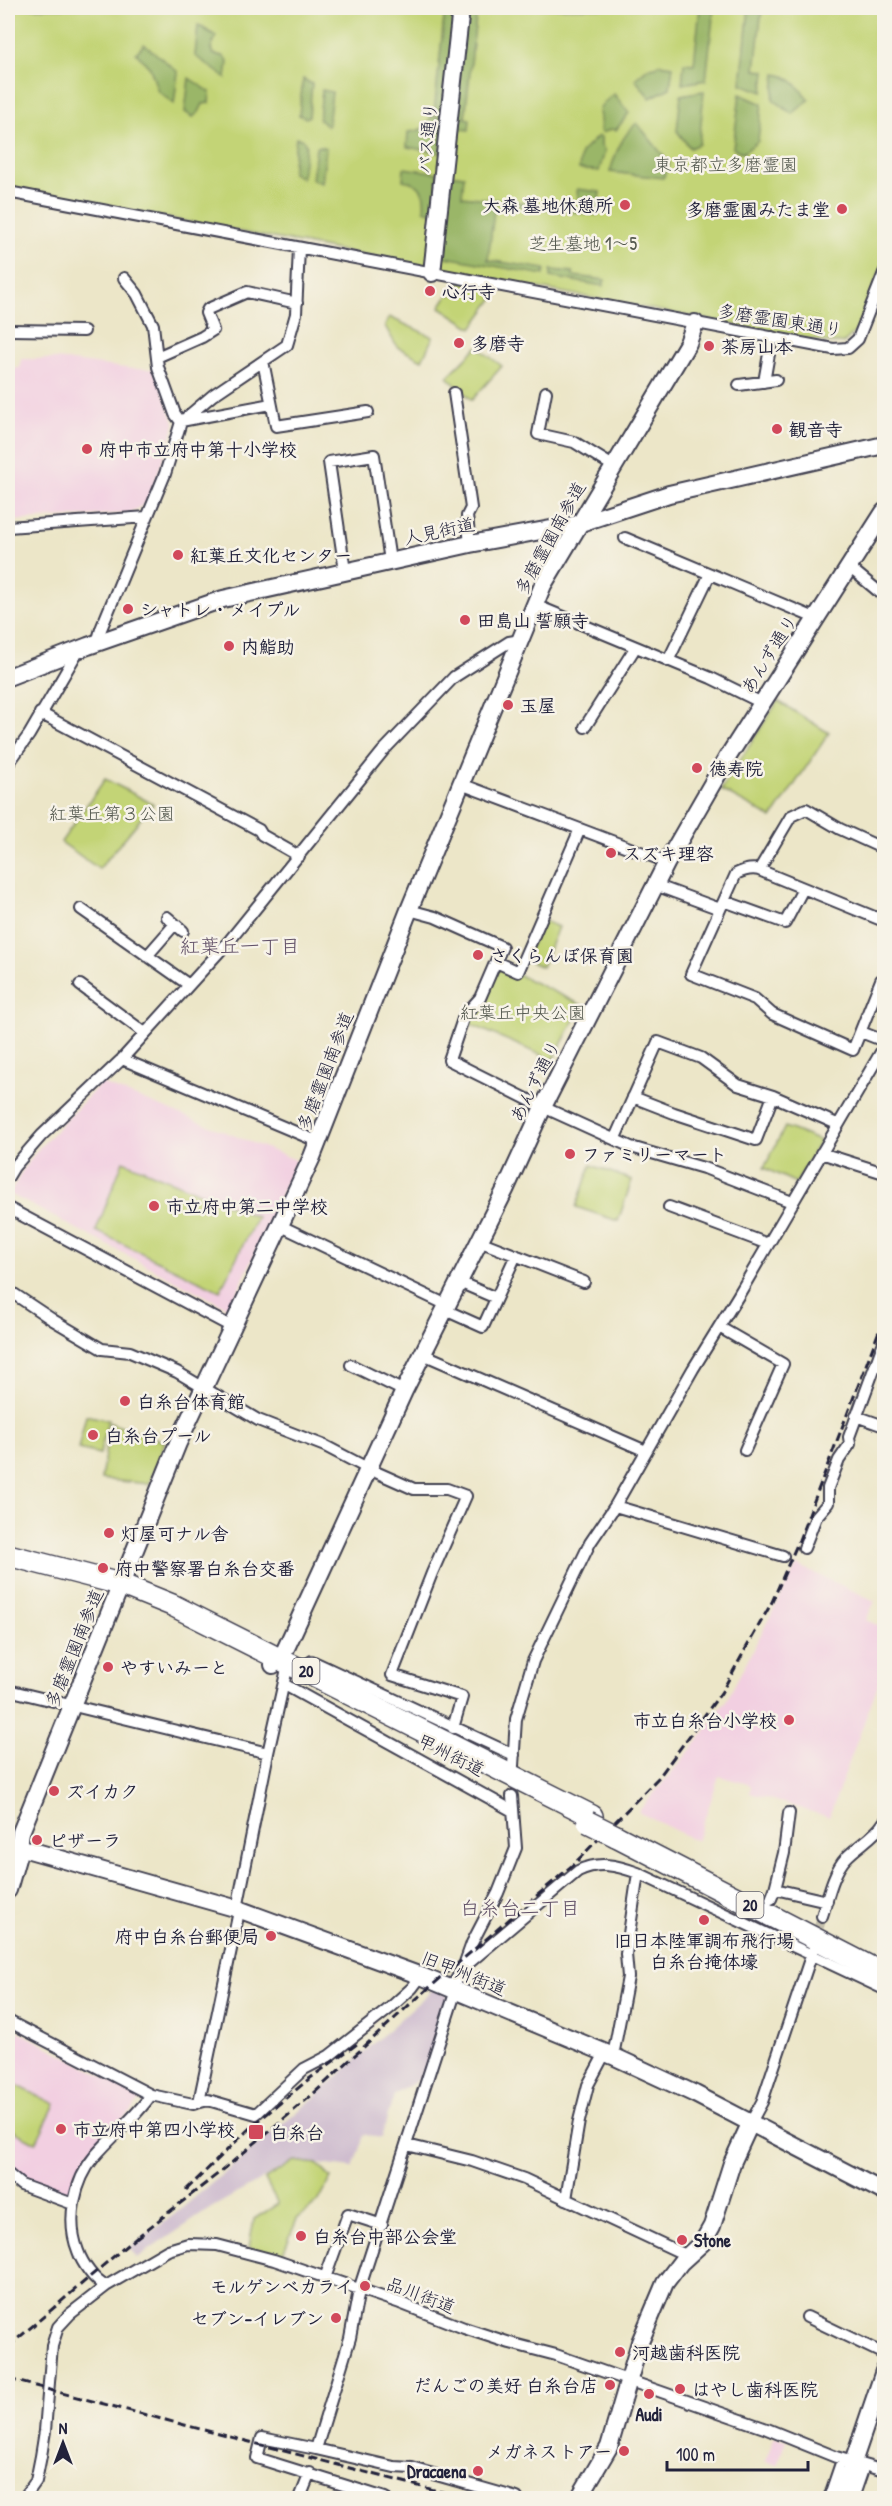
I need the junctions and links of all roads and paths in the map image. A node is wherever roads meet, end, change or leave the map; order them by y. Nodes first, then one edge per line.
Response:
1 (461, 8) edge
2 (8, 192) edge
3 (299, 248) junction
4 (432, 273) junction
5 (885, 273) edge
6 (124, 278) dead end
7 (297, 303) junction
8 (695, 322) junction
9 (8, 330) edge
10 (84, 331) dead end
11 (772, 337) junction
12 (157, 357) junction
13 (263, 362) junction
14 (739, 385) dead end
15 (546, 392) dead end
16 (454, 393) dead end
17 (271, 404) junction
18 (368, 412) dead end
19 (181, 422) junction
20 (885, 445) edge
21 (613, 466) junction
22 (885, 512) edge
23 (147, 517) junction
24 (578, 524) junction
25 (8, 527) edge
26 (625, 538) dead end
27 (470, 544) junction
28 (390, 561) junction
29 (848, 566) junction
30 (345, 571) junction
31 (710, 574) junction
32 (885, 596) edge
33 (535, 605) junction
34 (815, 618) junction
35 (521, 640) junction
36 (97, 643) junction
37 (635, 648) junction
38 (78, 650) junction
39 (668, 661) junction
40 (8, 677) edge
41 (762, 703) junction
42 (40, 713) junction
43 (585, 727) dead end
44 (8, 764) edge
45 (461, 784) junction
46 (580, 829) junction
47 (885, 849) edge
48 (299, 856) junction
49 (667, 862) junction
50 (759, 870) junction
51 (655, 885) junction
52 (803, 890) junction
53 (722, 905) junction
54 (81, 909) dead end
55 (409, 910) junction
56 (885, 921) edge
57 (175, 924) dead end
58 (147, 956) junction
59 (496, 962) junction
60 (885, 981) edge
61 (80, 985) dead end
62 (189, 985) junction
63 (861, 1032) junction
64 (145, 1033) junction
65 (885, 1041) edge
66 (885, 1047) edge
67 (122, 1059) junction
68 (773, 1096) junction
69 (633, 1097) junction
70 (543, 1107) junction
71 (837, 1124) junction
72 (615, 1138) junction
73 (319, 1142) junction
74 (821, 1153) junction
75 (885, 1173) edge
76 (8, 1177) edge
77 (792, 1202) junction
78 (669, 1207) dead end
79 (8, 1208) edge
80 (281, 1226) junction
81 (479, 1241) junction
82 (768, 1244) junction
83 (516, 1255) junction
84 (459, 1282) junction
85 (584, 1282) dead end
86 (8, 1290) edge
87 (496, 1298) junction
88 (446, 1308) junction
89 (232, 1327) junction
90 (719, 1327) junction
91 (885, 1342) edge
92 (423, 1354) junction
93 (351, 1365) dead end
94 (204, 1388) junction
95 (404, 1391) junction
96 (856, 1416) junction
97 (885, 1426) edge
98 (745, 1449) dead end
99 (646, 1451) junction
100 (369, 1469) junction
101 (615, 1506) junction
102 (804, 1548) dead end
103 (8, 1555) edge
104 (783, 1556) dead end
105 (8, 1564) edge
106 (119, 1588) junction
107 (285, 1670) junction
108 (8, 1690) edge
109 (71, 1705) junction
110 (453, 1728) junction
111 (268, 1753) junction
112 (513, 1796) dead end
113 (513, 1811) junction
114 (789, 1813) dead end
115 (885, 1822) edge
116 (617, 1832) junction
117 (13, 1845) edge
118 (638, 1873) junction
119 (8, 1890) edge
120 (827, 1901) junction
121 (238, 1909) junction
122 (822, 1916) tunnel mouth
123 (812, 1952) junction
124 (885, 1962) edge
125 (463, 1968) junction
126 (885, 1974) edge
127 (421, 1976) junction
128 (454, 1989) junction
129 (885, 1989) edge
130 (8, 2021) edge
131 (609, 2055) junction
132 (151, 2095) junction
133 (199, 2102) junction
134 (750, 2124) junction
135 (407, 2145) junction
136 (8, 2174) edge
137 (885, 2193) edge
138 (566, 2199) junction
139 (73, 2204) junction
140 (382, 2225) junction
141 (688, 2256) junction
142 (325, 2278) junction
143 (106, 2286) junction
144 (359, 2290) junction
145 (807, 2317) dead end
146 (885, 2354) edge
147 (885, 2371) edge
148 (629, 2381) junction
149 (316, 2449) junction
150 (853, 2461) junction
151 (885, 2471) edge
152 (310, 2473) junction
153 (371, 2496) edge
154 (24, 2499) edge
155 (300, 2499) edge
156 (386, 2499) edge
157 (517, 2499) edge
158 (579, 2499) edge
159 (829, 2499) edge
160 (841, 2499) edge
161 (853, 2499) edge

1 - 4 street, バス通り
2 - 3 street, 多磨霊園東通り
3 - 4 street, 多磨霊園東通り
3 - 7 street
4 - 8 street, 多磨霊園東通り
5 - 11 street, 多磨霊園東通り
6 - 12 street
7 - 12 street
7 - 13 street
8 - 11 street, 多磨霊園東通り
8 - 21 street, 多磨霊園南参道
9 - 10 street
11 - 14 street
12 - 19 street
13 - 17 street
13 - 19 street
15 - 21 street
16 - 27 street
17 - 18 street
17 - 19 street
19 - 23 street
20 - 24 street, 人見街道
21 - 24 street, 多磨霊園南参道
22 - 29 street, あんず通り
23 - 25 street
23 - 36 street
24 - 27 street, 人見街道
24 - 33 street, 多磨霊園南参道
26 - 31 street
27 - 28 street, 人見街道
28 - 30 street, 人見街道
28 - 30 street
29 - 32 street
29 - 34 street, あんず通り
30 - 36 street, 人見街道
31 - 34 street
31 - 39 street
33 - 35 street, 多磨霊園南参道
33 - 37 street
34 - 41 street, あんず通り
35 - 45 street, 多磨霊園南参道
35 - 48 street
36 - 38 street, 人見街道
37 - 39 street
37 - 43 street
38 - 40 street, 人見街道
38 - 42 street
39 - 41 street
41 - 49 street, あんず通り
42 - 44 street
42 - 48 street
45 - 46 street
45 - 55 street, 多磨霊園南参道
46 - 49 street
46 - 59 street
47 - 50 street
48 - 62 street
49 - 51 street, あんず通り
50 - 52 street
50 - 53 street
51 - 53 street
51 - 70 street, あんず通り
52 - 53 street
52 - 56 street
53 - 63 street
54 - 58 street
55 - 59 street
55 - 73 street, 多磨霊園南参道
57 - 58 street
58 - 62 street
59 - 70 street
60 - 63 street
61 - 64 street
62 - 64 street
63 - 65 street
64 - 67 street
66 - 71 street
67 - 73 street
67 - 76 street
68 - 69 street
68 - 69 street
68 - 71 street
69 - 72 street
70 - 72 street
70 - 81 street, あんず通り
71 - 74 street
72 - 77 street
73 - 80 street, 多磨霊園南参道
74 - 75 street
74 - 77 street
77 - 82 street
78 - 82 street
79 - 89 street
80 - 88 street
80 - 89 street, 多磨霊園南参道
81 - 83 street
81 - 84 street, あんず通り
82 - 90 street
83 - 85 street
83 - 87 street
84 - 87 street
84 - 88 street, あんず通り
86 - 94 street
87 - 88 street
88 - 92 street, あんず通り
89 - 94 street, 多磨霊園南参道
90 - 98 street
90 - 99 street
91 - 96 street
92 - 95 street, あんず通り
92 - 99 street
93 - 95 street
94 - 100 street
94 - 106 street, 多磨霊園南参道
95 - 100 street, あんず通り
96 - 97 street
96 - 102 street
99 - 101 street
100 - 107 street, あんず通り
100 - 110 street
101 - 104 street
101 - 110 street
103 - 106 highway, 甲州街道 / 20
105 - 106 highway, 甲州街道 / 20
106 - 107 highway, 甲州街道 / 20
106 - 109 street, 多磨霊園南参道
107 - 110 street
107 - 111 street
107 - 113 street
107 - 116 highway, 甲州街道 / 20
108 - 109 street
109 - 111 street
109 - 117 street, 多磨霊園南参道
111 - 121 street
112 - 113 street
113 - 125 street
114 - 120 street
115 - 120 street
116 - 124 highway, 甲州街道 / 20
116 - 126 highway, 甲州街道 / 20
117 - 119 street, 多磨霊園南参道
117 - 121 street, 旧甲州街道
118 - 123 street
118 - 125 street
118 - 131 street
120 - 122 street
121 - 127 street, 旧甲州街道
121 - 133 street
123 - 129 street
123 - 134 street
125 - 128 street
127 - 128 street, 旧甲州街道
127 - 133 street
128 - 131 street, 旧甲州街道
128 - 135 street
130 - 132 street
131 - 134 street, 旧甲州街道
131 - 138 street
132 - 133 street
132 - 139 street
134 - 137 street, 旧甲州街道
134 - 141 street
135 - 138 street
135 - 140 street
136 - 139 street
138 - 141 street
139 - 143 street
140 - 142 street
140 - 144 street
141 - 148 street
142 - 143 street, 品川街道
142 - 144 street, 品川街道
143 - 154 street, 品川街道
144 - 148 street, 品川街道
144 - 149 street
145 - 146 street
147 - 150 street
148 - 150 street, 品川街道
148 - 158 street
149 - 152 street
149 - 157 street
150 - 151 street, 品川街道
150 - 159 street
150 - 160 street
150 - 161 street
152 - 153 street
152 - 155 street
153 - 156 street

